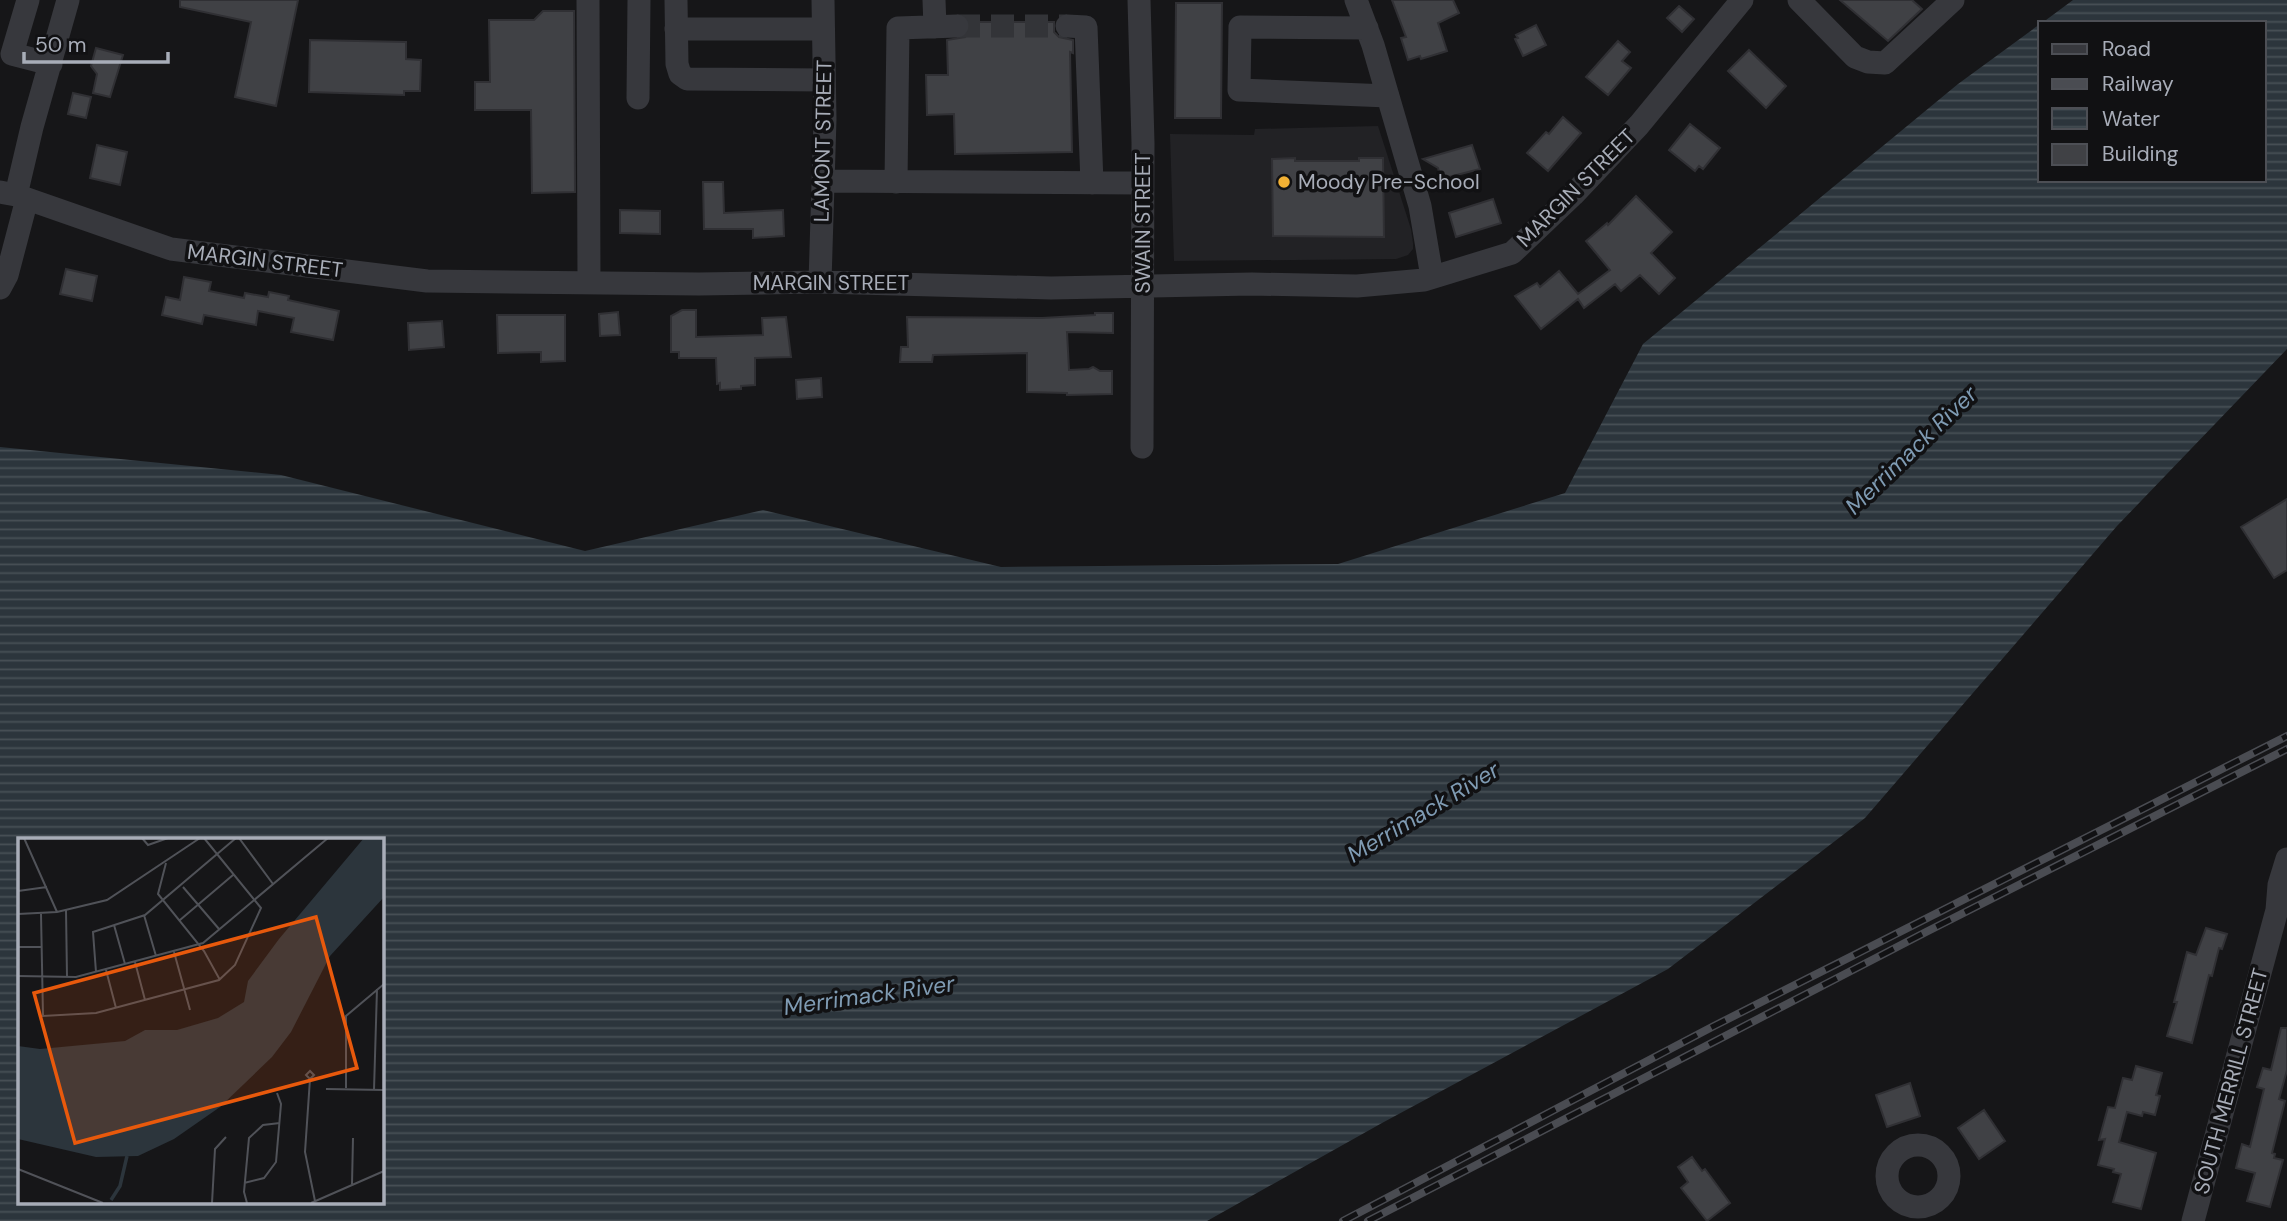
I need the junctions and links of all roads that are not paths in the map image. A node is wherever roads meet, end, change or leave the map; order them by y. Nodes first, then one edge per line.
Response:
1 (28, 0) edge
2 (68, 0) edge
3 (588, 0) edge
4 (639, 0) edge
5 (676, 0) edge
6 (823, 0) edge
7 (934, 0) edge
8 (1139, 0) edge
9 (1356, 0) edge
10 (1742, 0) edge
11 (1800, 0) edge
12 (1953, 0) edge
13 (1067, 26) tunnel mouth
14 (1367, 28) junction
15 (676, 29) junction
16 (823, 29) junction
17 (51, 64) junction
18 (824, 80) junction
19 (1388, 96) junction
20 (638, 98) dead end
21 (824, 181) junction
22 (896, 182) junction
23 (1092, 183) junction
24 (1142, 183) junction
25 (14, 195) edge
26 (1432, 277) junction
27 (820, 282) junction
28 (589, 283) junction
29 (1142, 286) junction
30 (0, 288) edge
31 (1142, 447) dead end
32 (2287, 859) edge
33 (2193, 1221) edge

1 - 17 street
2 - 17 street
3 - 28 street
4 - 20 street
5 - 15 street
6 - 16 street, LAMONT STREET
7 - 22 street
8 - 24 street, SWAIN STREET
9 - 14 street
10 - 26 street, MARGIN STREET
11 - 12 street
13 - 23 street
14 - 19 street
14 - 19 street
15 - 16 street
15 - 18 street
16 - 18 street, LAMONT STREET
17 - 25 street
18 - 21 street, LAMONT STREET
19 - 26 street
21 - 22 street
21 - 27 street, LAMONT STREET
22 - 23 street
23 - 24 street
24 - 29 street, SWAIN STREET
25 - 28 street, MARGIN STREET
25 - 30 street
26 - 29 street, MARGIN STREET
27 - 28 street, MARGIN STREET
27 - 29 street, MARGIN STREET
29 - 31 street, SWAIN STREET
32 - 33 street, SOUTH MERRILL STREET

